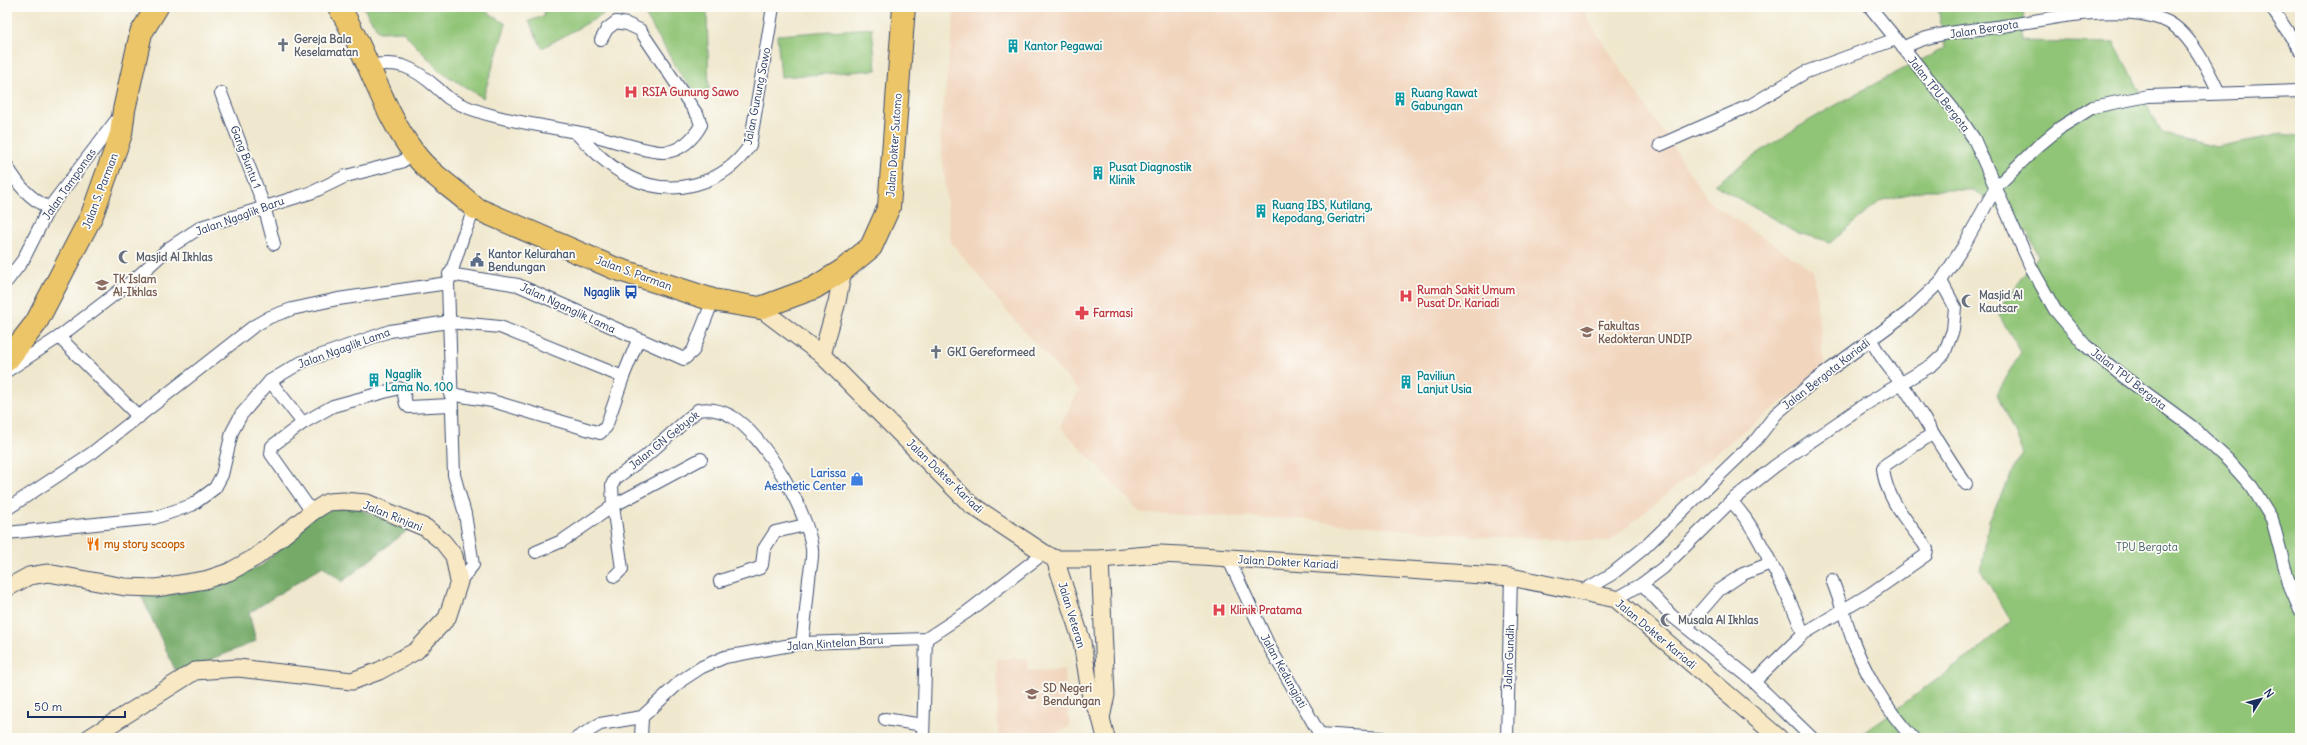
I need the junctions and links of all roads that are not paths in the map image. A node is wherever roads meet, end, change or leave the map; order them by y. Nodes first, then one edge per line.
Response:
1 (157, 7) edge
2 (339, 7) edge
3 (773, 7) edge
4 (904, 7) edge
5 (1870, 7) edge
6 (2271, 7) edge
7 (601, 40) dead end
8 (1900, 43) junction
9 (2300, 50) edge
10 (368, 66) junction
11 (2300, 91) edge
12 (2219, 93) junction
13 (222, 94) dead end
14 (124, 110) junction
15 (574, 131) junction
16 (1660, 144) dead end
17 (414, 154) junction
18 (7, 166) edge
19 (1996, 187) junction
20 (264, 206) junction
21 (49, 208) junction
22 (475, 208) junction
23 (274, 244) dead end
24 (843, 270) junction
25 (448, 278) junction
26 (7, 281) edge
27 (1941, 281) junction
28 (713, 300) junction
29 (760, 308) junction
30 (448, 322) junction
31 (59, 337) junction
32 (1871, 339) junction
33 (638, 340) junction
34 (822, 355) junction
35 (7, 360) edge
36 (7, 371) edge
37 (623, 376) junction
38 (270, 382) junction
39 (1901, 384) junction
40 (450, 400) junction
41 (139, 418) junction
42 (303, 423) junction
43 (1932, 434) junction
44 (701, 459) dead end
45 (1966, 484) dead end
46 (1731, 501) junction
47 (613, 506) junction
48 (7, 509) edge
49 (312, 512) junction
50 (805, 525) junction
51 (7, 533) edge
52 (536, 552) dead end
53 (1049, 556) junction
54 (1228, 558) junction
55 (1100, 559) junction
56 (1771, 563) junction
57 (615, 576) dead end
58 (1511, 577) junction
59 (1832, 580) dead end
60 (720, 581) dead end
61 (459, 582) junction
62 (1642, 584) junction
63 (7, 588) edge
64 (1581, 592) junction
65 (1616, 599) junction
66 (2300, 610) edge
67 (1844, 611) junction
68 (1687, 627) junction
69 (1803, 634) junction
70 (926, 639) junction
71 (802, 643) junction
72 (1754, 682) junction
73 (642, 717) junction
74 (1101, 718) junction
75 (885, 719) dead end
76 (923, 725) junction
77 (1321, 736) edge
78 (1771, 736) edge
79 (89, 738) edge
80 (577, 738) edge
81 (641, 738) edge
82 (923, 738) edge
83 (1106, 738) edge
84 (1382, 738) edge
85 (1507, 738) edge
86 (1812, 738) edge
87 (1912, 738) edge

1 - 14 highway, Jalan S. Parman
2 - 10 highway, Jalan S. Parman
3 - 15 street, Jalan Gunung Sawo
4 - 24 highway, Jalan Dokter Sutomo
5 - 8 street, Jalan TPU Bergota
6 - 9 street
7 - 15 street
8 - 12 street, Jalan Bergota
8 - 16 street
8 - 19 street, Jalan TPU Bergota
10 - 15 street
10 - 17 highway, Jalan S. Parman
11 - 12 street
12 - 19 street
13 - 20 street, Gang Buntu 1
14 - 21 street, Jalan Tampomas
14 - 35 highway, Jalan S. Parman
17 - 20 street, Jalan Ngaglik Baru
17 - 22 highway, Jalan S. Parman
18 - 21 street
19 - 27 street, Jalan Bergota Kariadi
19 - 66 street, Jalan TPU Bergota
20 - 23 street, Gang Buntu 1
20 - 31 street, Jalan Ngaglik Baru
21 - 26 street, Jalan Tampomas
22 - 25 street
22 - 28 highway, Jalan S. Parman
24 - 29 highway, Jalan Dokter Sutomo
24 - 34 main road
25 - 30 street
25 - 33 street, Jalan Nganglik Lama
25 - 41 street
27 - 32 street, Jalan Bergota Kariadi
27 - 39 street
28 - 29 highway, Jalan S. Parman
28 - 33 street, Jalan Nganglik Lama
29 - 34 main road, Jalan Dokter Kariadi
30 - 37 street, Jalan Ngaglik Lama
30 - 38 street, Jalan Ngaglik Lama
30 - 40 street
31 - 36 street, Jalan Ngaglik Baru
31 - 41 street
32 - 39 street
32 - 64 street, Jalan Bergota Kariadi
33 - 37 street
34 - 53 main road, Jalan Dokter Kariadi
37 - 40 street
38 - 42 street
38 - 51 street, Jalan Ngaglik Lama
39 - 43 street
39 - 46 street
40 - 42 street
40 - 61 street
41 - 48 street
42 - 49 street
43 - 45 street
43 - 67 street
44 - 47 street
46 - 56 street
46 - 62 street
47 - 50 street, Jalan GN Gebyok
47 - 52 street
47 - 57 street, Jalan GN Gebyok
49 - 61 main road, Jalan Rinjani
49 - 63 main road, Jalan Rinjani
50 - 60 street
50 - 71 street, Jalan GN Gebyok
53 - 55 main road, Jalan Dokter Kariadi
53 - 70 street
53 - 74 main road, Jalan Veteran
54 - 55 main road, Jalan Dokter Kariadi
54 - 58 main road, Jalan Dokter Kariadi
54 - 77 street, Jalan Kedungjati
55 - 74 main road, Jalan Veteran
56 - 68 street
56 - 69 street
58 - 64 main road, Jalan Dokter Kariadi
58 - 85 street, Jalan Gundih
59 - 67 street
61 - 79 main road, Jalan Rinjani
62 - 65 street
62 - 68 street
64 - 65 main road, Jalan Dokter Kariadi
65 - 78 main road, Jalan Dokter Kariadi
67 - 69 street
67 - 87 street
68 - 72 street
69 - 72 street
70 - 71 street, Jalan Kintelan Baru
70 - 76 street
71 - 73 street, Jalan Kintelan Baru
72 - 86 street
73 - 80 street
73 - 81 street
74 - 83 main road, Jalan Veteran
75 - 76 street
76 - 82 street
77 - 84 street

